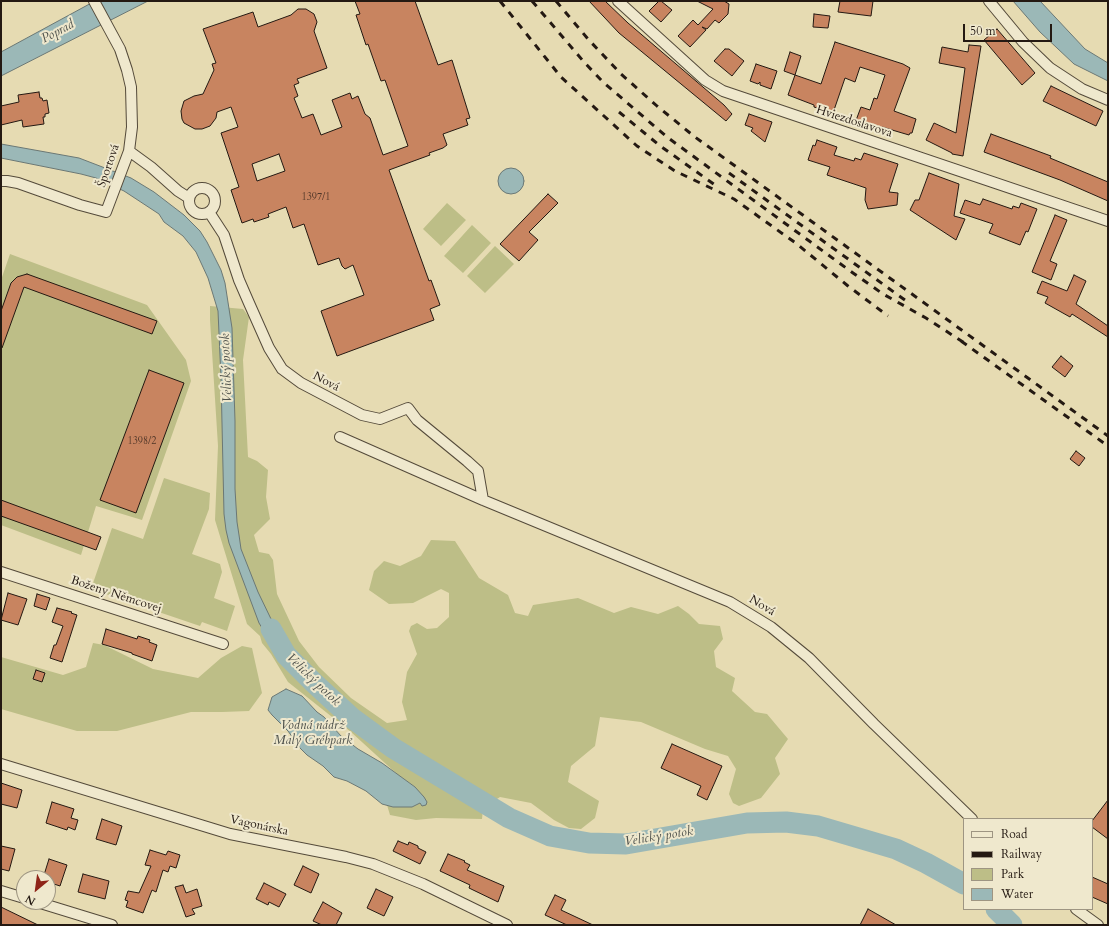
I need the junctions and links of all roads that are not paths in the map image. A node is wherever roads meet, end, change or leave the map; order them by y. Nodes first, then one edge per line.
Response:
1 (94, 1) edge
2 (618, 1) edge
3 (989, 1) edge
4 (1108, 100) edge
5 (129, 152) junction
6 (1, 181) edge
7 (190, 198) junction
8 (209, 212) junction
9 (1108, 221) edge
10 (340, 437) dead end
11 (482, 500) junction
12 (1, 572) edge
13 (223, 644) dead end
14 (1, 764) edge
15 (971, 818) edge
16 (1, 891) edge
17 (16, 896) edge
18 (56, 908) edge
19 (1077, 910) edge
20 (112, 925) edge
21 (506, 925) edge
22 (1098, 925) edge

1 - 5 street, Športová
2 - 9 street, Hviezdoslavova
3 - 4 street
5 - 6 street, Športová
5 - 7 street
7 - 8 street
7 - 8 street
8 - 11 street, Nová
10 - 11 street, Nová
11 - 15 street, Nová
12 - 13 street, Boženy Němcovej
14 - 21 street, Vagonárska
16 - 17 street
18 - 20 street
19 - 22 street

